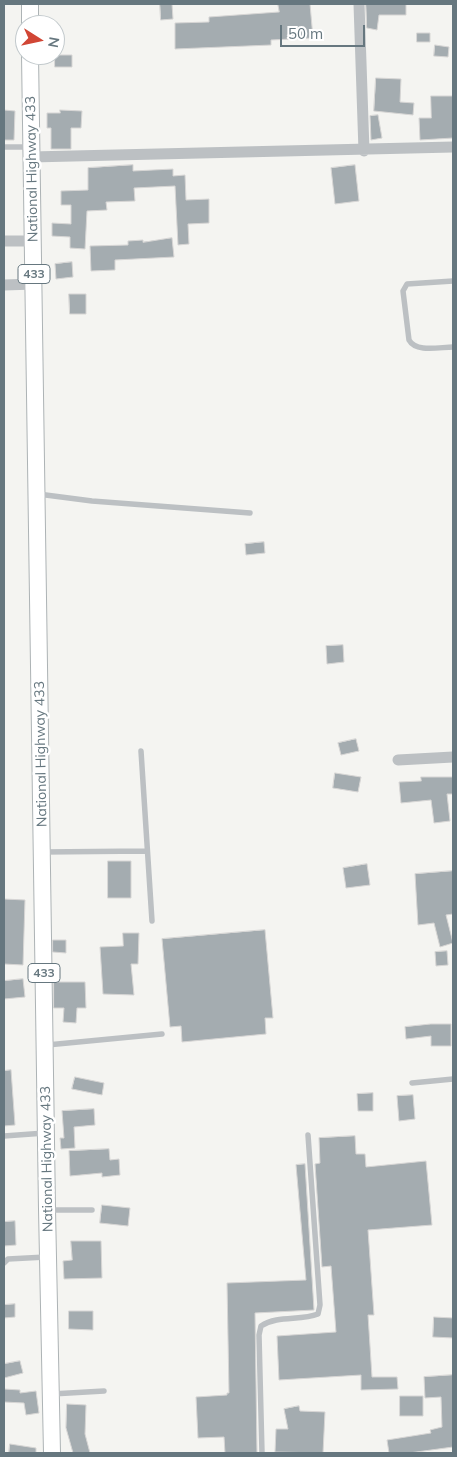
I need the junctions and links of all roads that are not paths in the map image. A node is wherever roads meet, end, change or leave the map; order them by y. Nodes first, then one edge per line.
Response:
1 (359, 4) edge
2 (30, 65) edge
3 (4, 147) edge
4 (453, 147) edge
5 (364, 151) junction
6 (31, 152) junction
7 (4, 241) edge
8 (34, 241) junction
9 (453, 281) edge
10 (34, 284) junction
11 (4, 285) edge
12 (453, 346) edge
13 (36, 493) junction
14 (250, 513) dead end
15 (141, 751) dead end
16 (453, 757) edge
17 (398, 760) dead end
18 (147, 850) junction
19 (42, 852) junction
20 (152, 921) dead end
21 (162, 1034) dead end
22 (46, 1045) junction
23 (453, 1079) edge
24 (412, 1083) dead end
25 (47, 1133) junction
26 (308, 1135) dead end
27 (4, 1136) edge
28 (47, 1210) junction
29 (92, 1210) dead end
30 (48, 1257) junction
31 (4, 1263) edge
32 (104, 1391) dead end
33 (52, 1394) junction
34 (52, 1453) edge
35 (262, 1453) edge

1 - 5 street
2 - 6 main road, National Highway 433 / 433
3 - 6 lane
4 - 5 street
5 - 6 street
6 - 8 main road, National Highway 433 / 433
7 - 8 street
8 - 10 main road, National Highway 433 / 433
9 - 12 lane
10 - 11 street
10 - 13 main road, National Highway 433 / 433
13 - 14 lane
13 - 19 main road, National Highway 433 / 433
15 - 18 lane
16 - 17 street
18 - 19 lane
18 - 20 lane
19 - 22 main road, National Highway 433 / 433
21 - 22 lane
22 - 25 main road, National Highway 433 / 433
23 - 24 lane
25 - 27 lane
25 - 28 main road, National Highway 433 / 433
26 - 35 lane
28 - 29 lane
28 - 30 main road, National Highway 433 / 433
30 - 31 lane
30 - 33 main road, National Highway 433 / 433
32 - 33 lane
33 - 34 main road, National Highway 433 / 433

